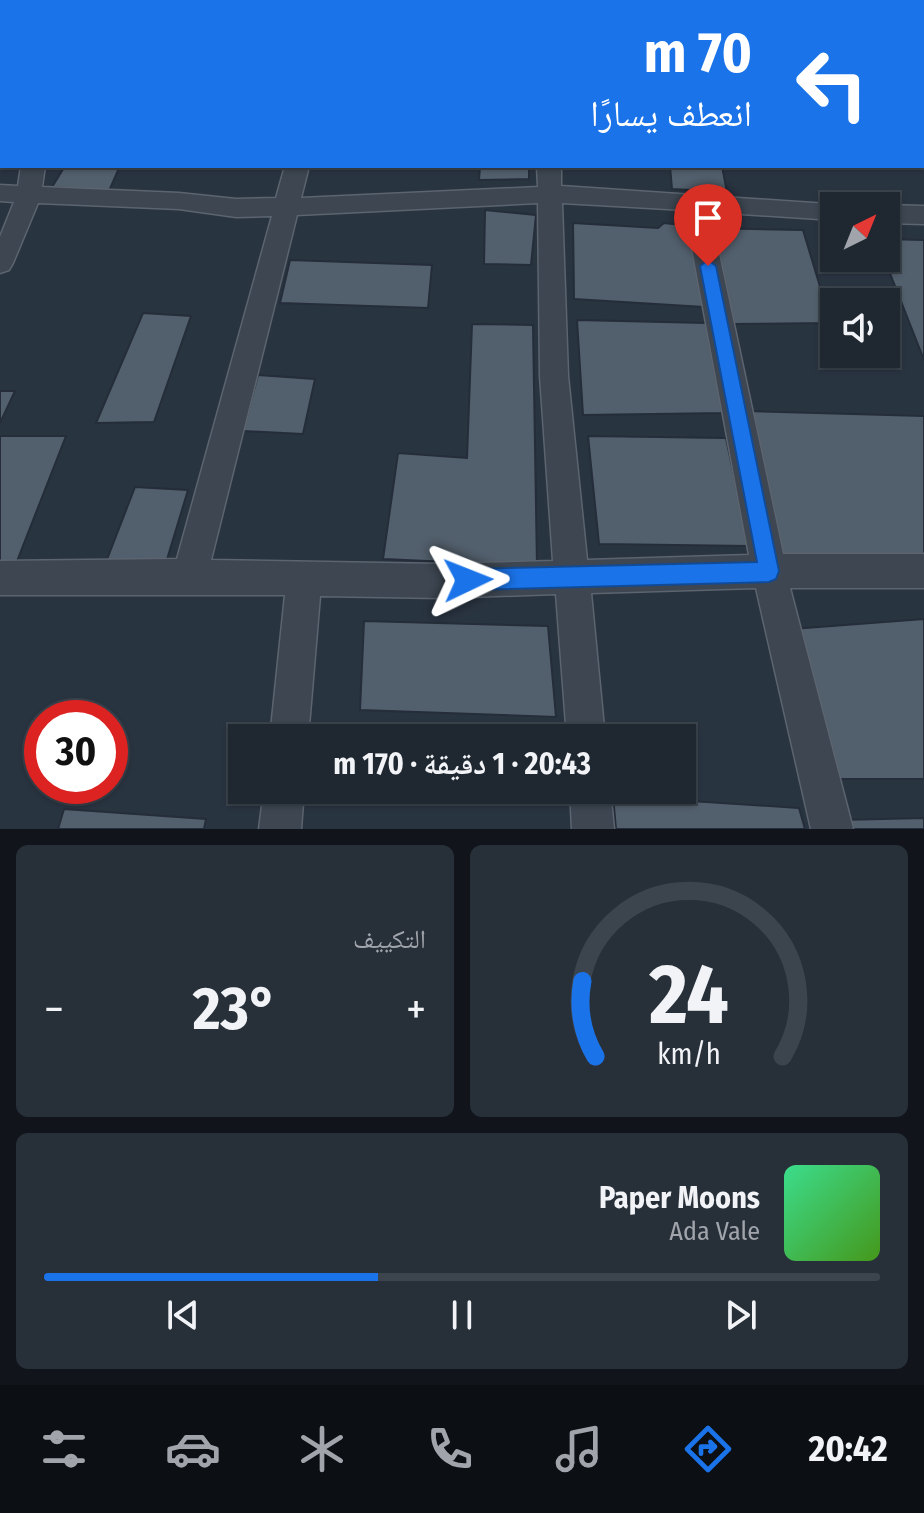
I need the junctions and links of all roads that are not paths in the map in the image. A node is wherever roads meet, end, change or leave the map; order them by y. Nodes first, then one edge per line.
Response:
1 (33, 168) edge
2 (297, 168) edge
3 (550, 180) edge
4 (0, 193) edge
5 (30, 194) junction
6 (696, 205) junction
7 (288, 208) junction
8 (820, 210) edge
9 (900, 214) edge
10 (924, 215) edge
11 (0, 263) edge
12 (769, 571) junction
13 (924, 571) edge
14 (574, 575) junction
15 (190, 576) junction
16 (0, 578) edge
17 (304, 578) junction
18 (290, 724) edge
19 (585, 724) edge
20 (283, 804) edge
21 (591, 804) edge
22 (280, 829) edge
23 (593, 829) edge
24 (832, 829) edge

1 - 5 street
2 - 7 street
3 - 6 street
3 - 7 street
3 - 14 street
4 - 5 street
5 - 7 street
5 - 11 street
6 - 8 street
6 - 12 street
7 - 15 street
9 - 10 street
12 - 13 street
12 - 14 street
12 - 24 street
14 - 17 street
14 - 19 street
15 - 16 street
15 - 17 street
17 - 18 street
20 - 22 street
21 - 23 street

